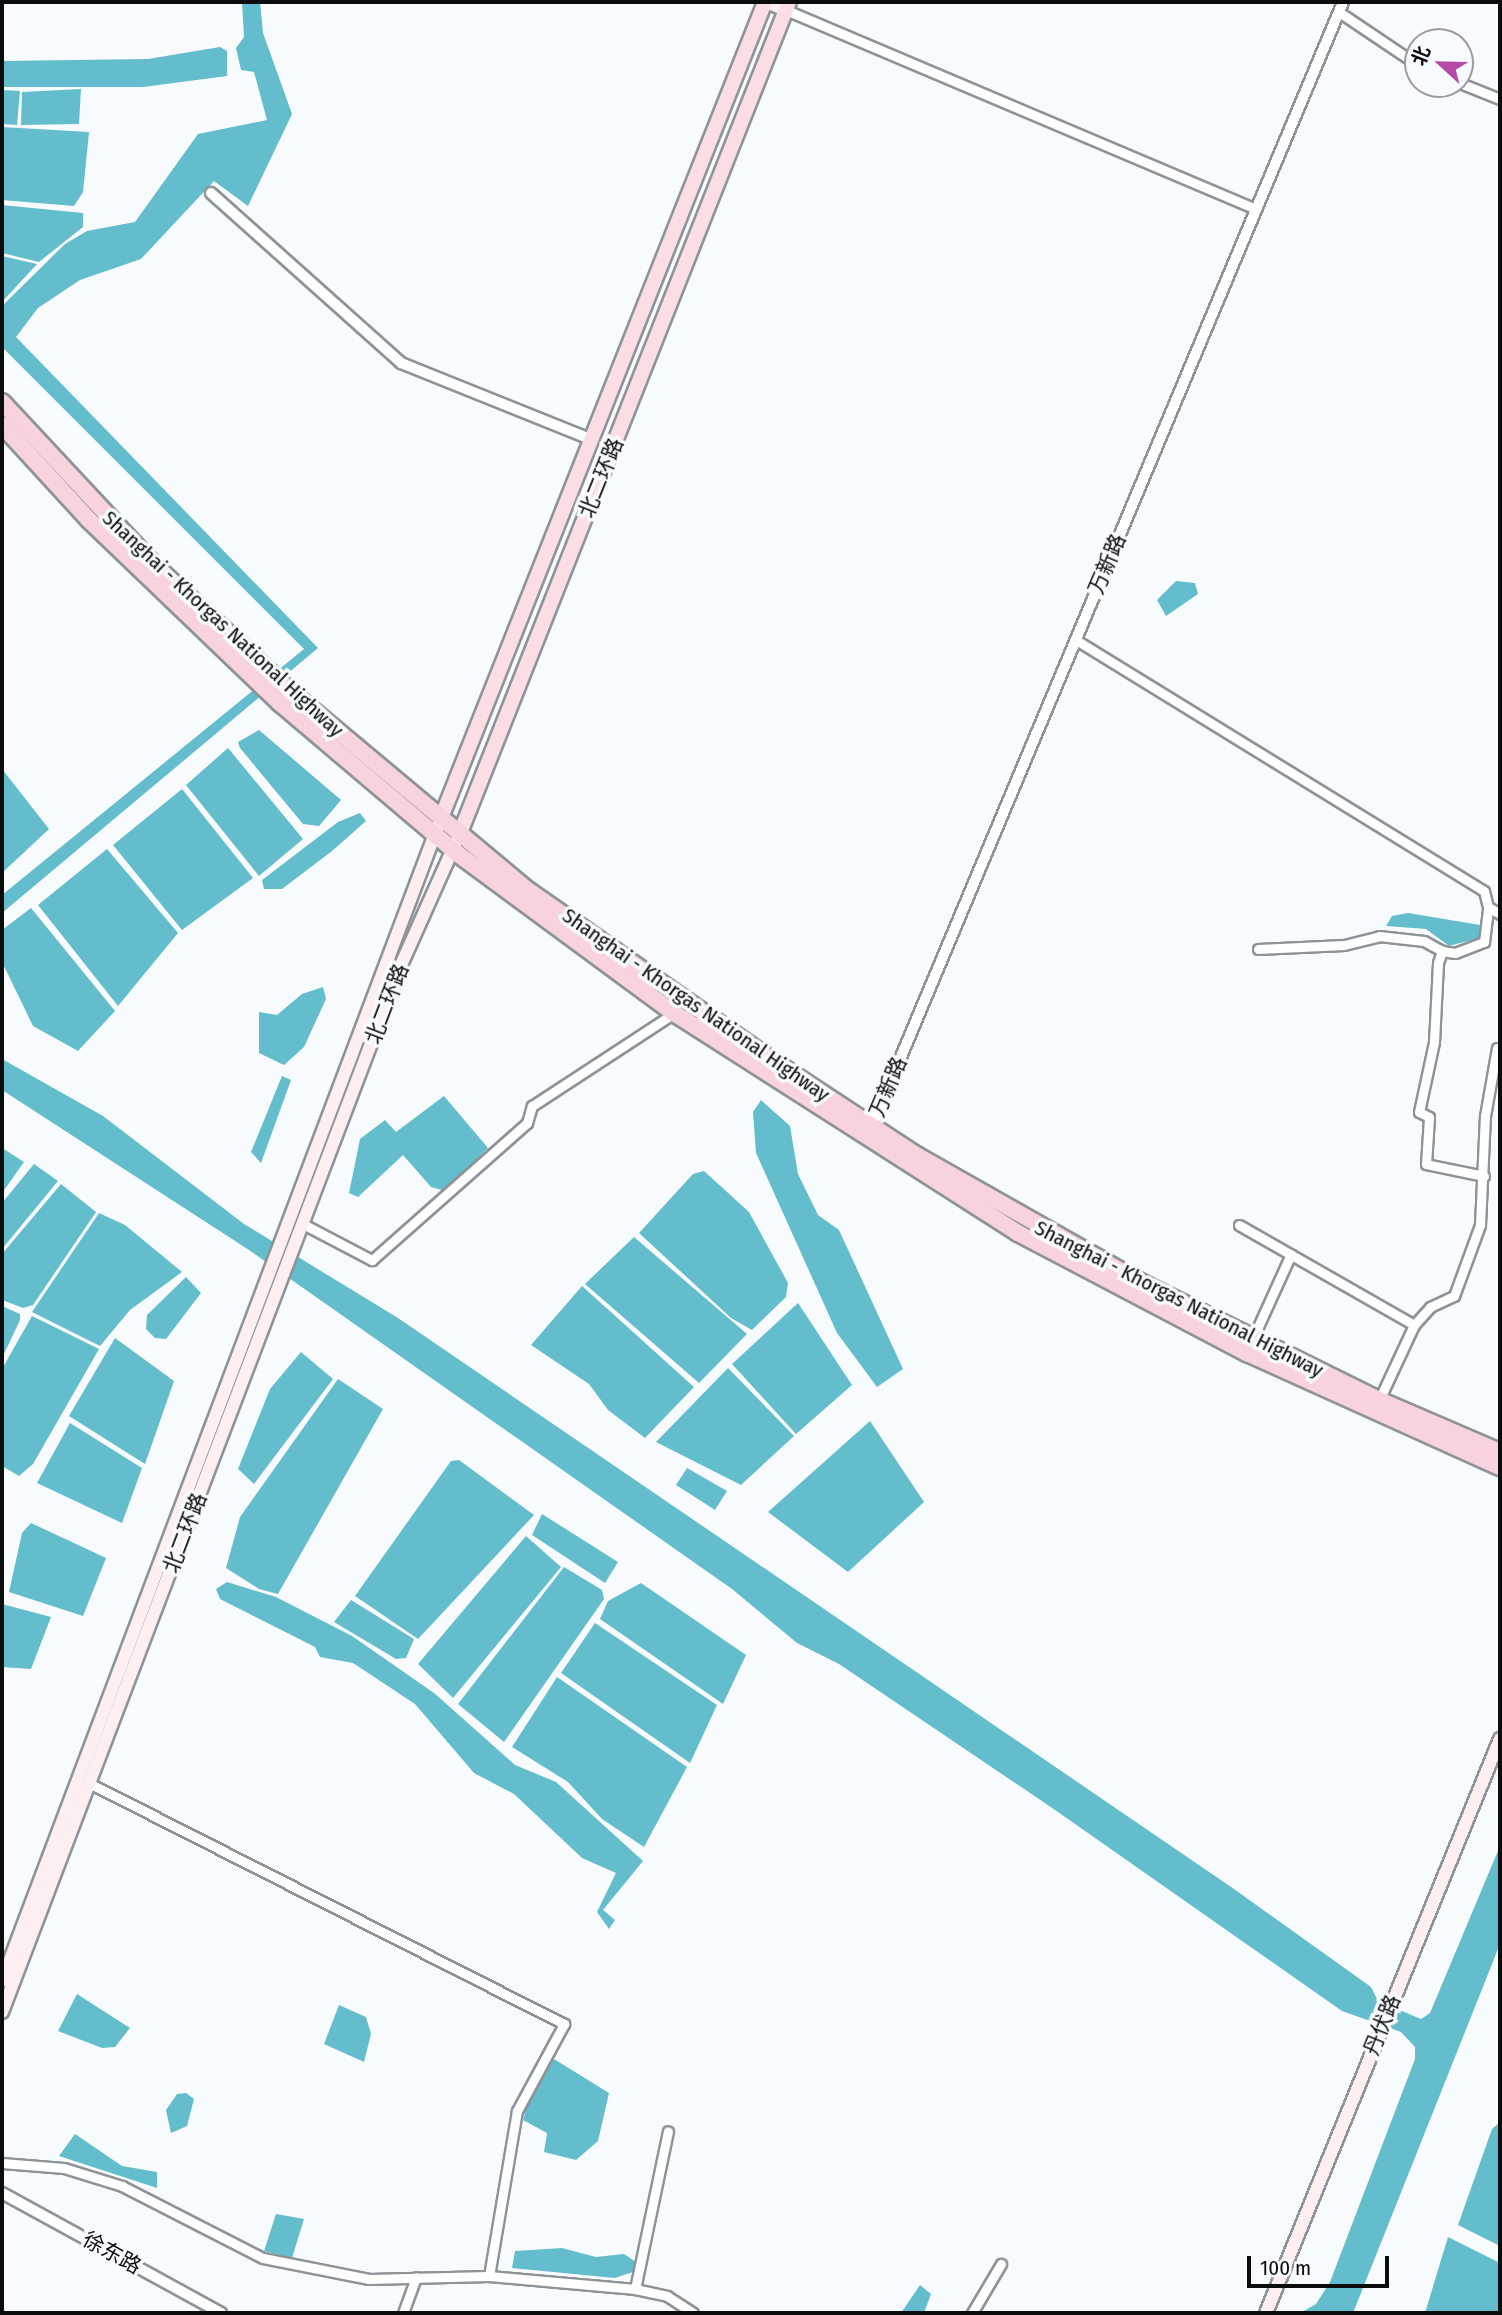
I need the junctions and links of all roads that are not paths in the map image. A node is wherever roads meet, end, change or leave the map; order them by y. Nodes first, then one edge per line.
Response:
1 (765, 2) edge
2 (787, 6) edge
3 (1341, 7) edge
4 (1404, 54) edge
5 (1474, 89) edge
6 (1500, 99) edge
7 (211, 193) dead end
8 (1256, 209) junction
9 (2, 402) edge
10 (2, 425) edge
11 (590, 439) junction
12 (613, 448) junction
13 (1076, 640) junction
14 (438, 825) junction
15 (460, 833) junction
16 (453, 849) junction
17 (1488, 907) junction
18 (1500, 914) edge
19 (1258, 949) dead end
20 (1442, 951) junction
21 (674, 1013) junction
22 (1497, 1048) dead end
23 (872, 1126) junction
24 (1483, 1176) junction
25 (1239, 1225) dead end
26 (297, 1227) junction
27 (1291, 1254) junction
28 (271, 1290) junction
29 (1414, 1325) junction
30 (1252, 1339) junction
31 (1375, 1406) junction
32 (1500, 1451) edge
33 (1500, 1467) edge
34 (1500, 1739) edge
35 (89, 1783) junction
36 (2, 1981) edge
37 (2, 2012) edge
38 (668, 2131) dead end
39 (2, 2163) edge
40 (2, 2193) edge
41 (1001, 2264) dead end
42 (489, 2276) junction
43 (416, 2277) junction
44 (635, 2289) junction
45 (221, 2313) edge
46 (402, 2313) edge
47 (692, 2313) edge
48 (972, 2313) edge
49 (1266, 2313) edge

1 - 2 main road
1 - 11 main road, 北二环路
2 - 8 street
2 - 12 main road, 北二环路
3 - 4 street
3 - 8 street, 万新路
5 - 6 street
7 - 11 street
8 - 13 street, 万新路
9 - 14 highway, Shanghai - Khorgas National Highway
10 - 14 highway, Shanghai - Khorgas National Highway
11 - 12 main road
11 - 14 main road, 北二环路
12 - 15 main road, 北二环路
13 - 17 street
13 - 23 street, 万新路
14 - 15 highway, Shanghai - Khorgas National Highway
14 - 16 highway, Shanghai - Khorgas National Highway
14 - 26 main road, 北二环路
15 - 16 main road, 北二环路
15 - 23 highway, Shanghai - Khorgas National Highway
16 - 21 highway, Shanghai - Khorgas National Highway
16 - 26 main road, 北二环路
17 - 18 street
17 - 20 street
19 - 20 street
20 - 24 street
21 - 26 street
21 - 31 highway, Shanghai - Khorgas National Highway
22 - 24 street
23 - 30 highway, Shanghai - Khorgas National Highway
24 - 29 street
25 - 27 street
26 - 28 main road, 北二环路
27 - 29 street
27 - 30 street
28 - 35 main road, 北二环路
28 - 36 main road, 北二环路
29 - 31 street
30 - 31 highway, Shanghai - Khorgas National Highway
31 - 32 highway, Shanghai - Khorgas National Highway
31 - 33 highway, Shanghai - Khorgas National Highway
34 - 49 main road, 丹伏路
35 - 37 main road, 北二环路
35 - 42 street
38 - 44 street
39 - 43 street
40 - 45 street, 徐东路
41 - 48 street
42 - 43 street
42 - 44 street
43 - 46 street
44 - 47 street

